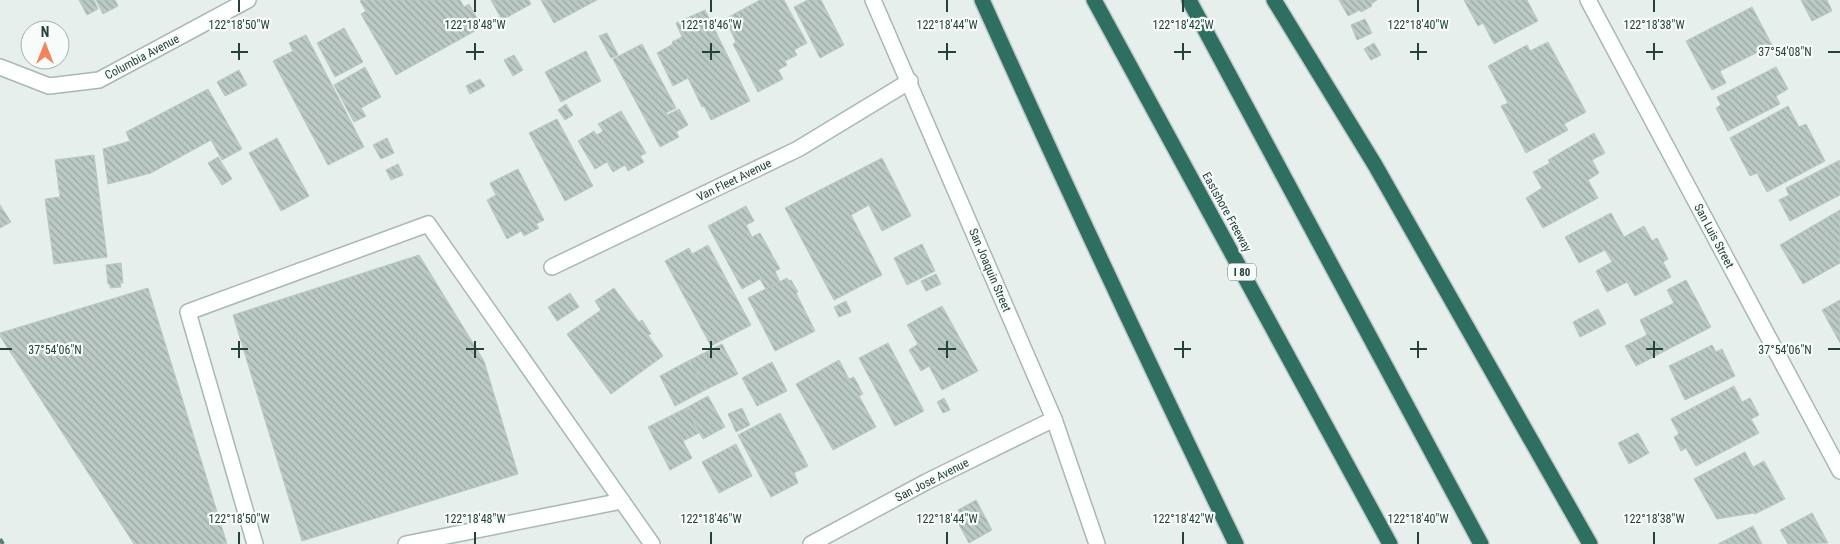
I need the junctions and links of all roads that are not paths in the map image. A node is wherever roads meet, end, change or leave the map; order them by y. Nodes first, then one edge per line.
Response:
1 (248, 0) edge
2 (873, 0) edge
3 (982, 0) edge
4 (1094, 0) edge
5 (1188, 0) edge
6 (1274, 0) edge
7 (1588, 0) edge
8 (0, 67) edge
9 (910, 81) junction
10 (552, 267) dead end
11 (1054, 419) junction
12 (1840, 471) edge
13 (622, 501) junction
14 (255, 544) edge
15 (406, 544) edge
16 (652, 544) edge
17 (811, 544) edge
18 (1097, 544) edge
19 (1236, 544) edge
20 (1390, 544) edge
21 (1481, 544) edge
22 (1590, 544) edge

1 - 8 street, Columbia Avenue
2 - 9 street, San Joaquin Street
3 - 19 highway
4 - 20 highway, Eastshore Freeway / I 80
5 - 21 highway
6 - 22 highway
7 - 12 street, San Luis Street
9 - 10 street, Van Fleet Avenue
9 - 11 street, San Joaquin Street
11 - 17 street, San Jose Avenue
11 - 18 street, San Joaquin Street
13 - 14 street
13 - 15 street
13 - 16 street

